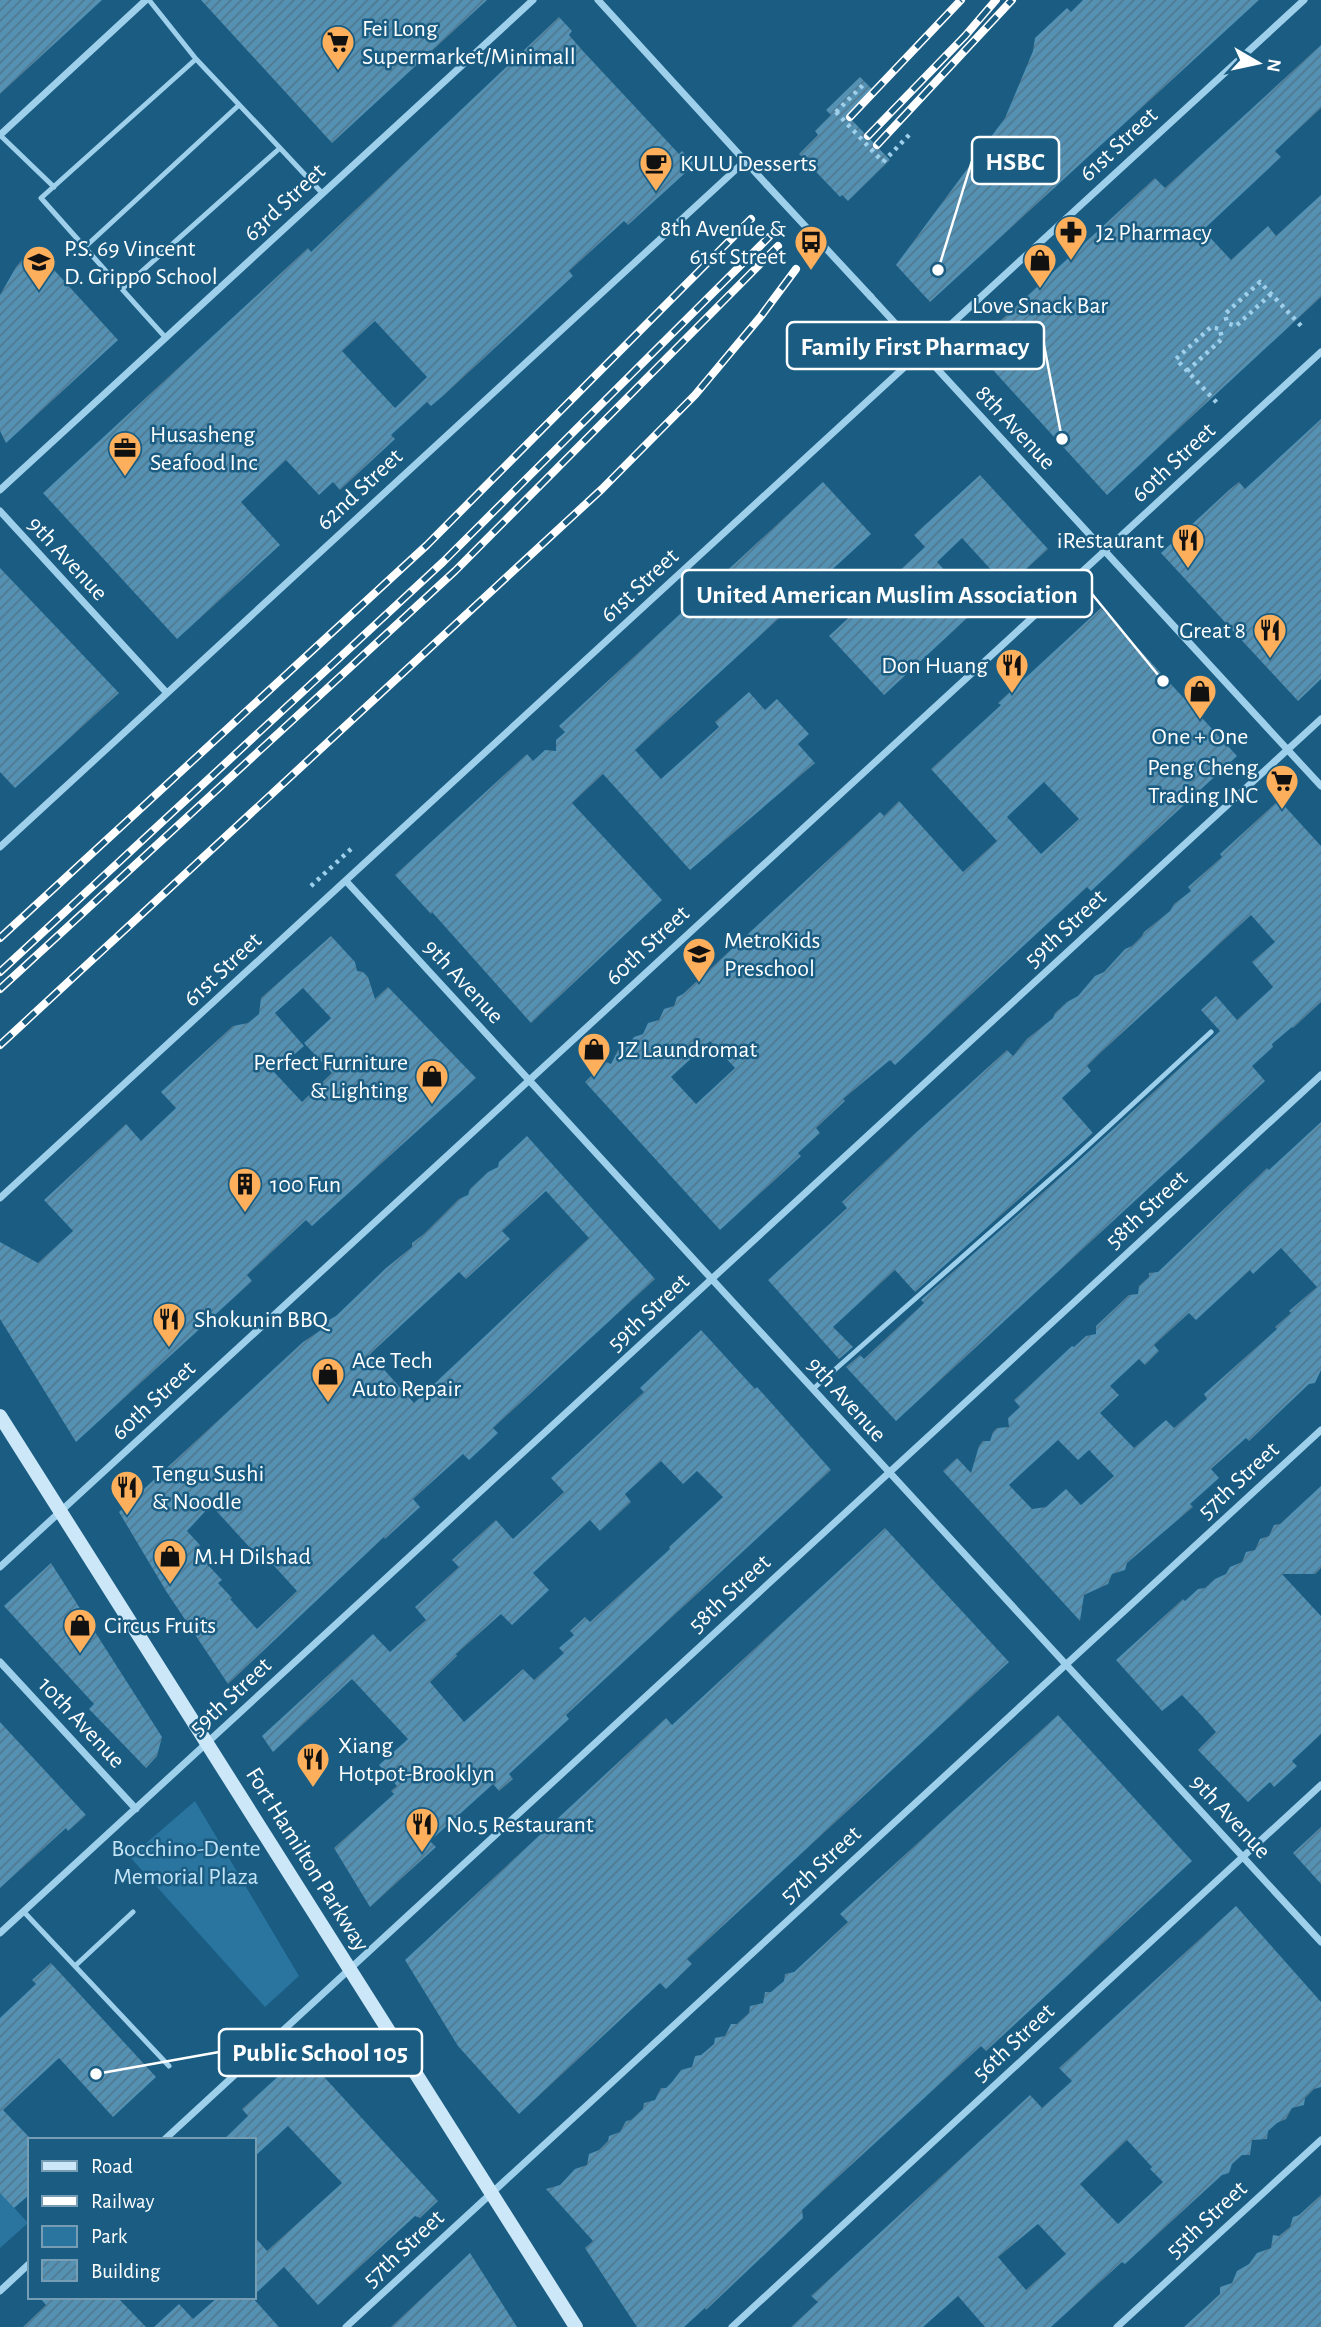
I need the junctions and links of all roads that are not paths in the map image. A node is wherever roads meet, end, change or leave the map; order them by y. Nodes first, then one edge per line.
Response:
1 (148, 0) edge
2 (533, 0) edge
3 (598, 0) edge
4 (1304, 0) edge
5 (196, 59) junction
6 (239, 105) junction
7 (0, 135) edge
8 (280, 148) junction
9 (746, 161) junction
10 (54, 187) junction
11 (322, 193) junction
12 (85, 247) junction
13 (122, 289) junction
14 (166, 338) junction
15 (921, 352) junction
16 (1321, 352) edge
17 (0, 490) edge
18 (0, 511) edge
19 (1104, 551) junction
20 (166, 692) junction
21 (1321, 719) edge
22 (1288, 750) junction
23 (1321, 786) edge
24 (0, 847) edge
25 (346, 881) junction
26 (1211, 1032) dead end
27 (1321, 1075) edge
28 (529, 1080) junction
29 (0, 1198) edge
30 (712, 1279) junction
31 (813, 1389) junction
32 (0, 1416) edge
33 (1321, 1430) edge
34 (888, 1472) junction
35 (61, 1512) junction
36 (0, 1567) edge
37 (0, 1662) edge
38 (1066, 1665) junction
39 (207, 1743) junction
40 (1321, 1785) edge
41 (136, 1809) junction
42 (1242, 1857) junction
43 (24, 1912) junction
44 (133, 1912) dead end
45 (0, 1933) edge
46 (1321, 1942) edge
47 (75, 1966) junction
48 (350, 1968) junction
49 (169, 2066) dead end
50 (166, 2138) edge
51 (1321, 2140) edge
52 (491, 2193) junction
53 (28, 2265) edge
54 (0, 2291) edge
55 (346, 2327) edge
56 (576, 2327) edge
57 (732, 2327) edge
58 (1117, 2327) edge

1 - 5 lane
1 - 7 street
2 - 11 street, 63rd Street
3 - 9 street, 8th Avenue
4 - 15 street, 61st Street
5 - 6 lane
5 - 10 lane
6 - 8 lane
6 - 12 lane
7 - 10 lane
8 - 11 lane
8 - 13 lane
9 - 15 street, 8th Avenue, bridge
9 - 20 street, 62nd Street
10 - 12 lane
11 - 14 street, 63rd Street
12 - 13 lane
13 - 14 lane
14 - 17 street, 63rd Street
15 - 19 street, 8th Avenue
15 - 25 street, 61st Street
16 - 19 street, 60th Street
18 - 20 street, 9th Avenue
19 - 22 street, 8th Avenue
19 - 28 street, 60th Street
20 - 24 street, 62nd Street
21 - 22 street, 59th Street
22 - 23 street, 8th Avenue
22 - 30 street, 59th Street
25 - 28 street, 9th Avenue
25 - 29 street, 61st Street
26 - 31 lane
27 - 34 street, 58th Street
28 - 30 street, 9th Avenue
28 - 35 street, 60th Street
30 - 31 street, 9th Avenue
30 - 39 street, 59th Street
31 - 34 street, 9th Avenue
32 - 35 main road, Fort Hamilton Parkway
33 - 38 street, 57th Street
34 - 38 street, 9th Avenue
34 - 48 street, 58th Street
35 - 36 street, 60th Street
35 - 39 main road, Fort Hamilton Parkway
37 - 41 street, 10th Avenue
38 - 42 street, 9th Avenue
38 - 52 street, 57th Street
39 - 41 street, 59th Street
39 - 48 main road, Fort Hamilton Parkway
40 - 42 street, 56th Street
41 - 43 street, 59th Street
42 - 46 street, 9th Avenue
42 - 57 street, 56th Street
43 - 45 street, 59th Street
43 - 47 lane
44 - 47 lane
47 - 49 lane
48 - 50 street, 58th Street
48 - 52 main road, Fort Hamilton Parkway
51 - 58 street, 55th Street
52 - 55 street, 57th Street
52 - 56 main road, Fort Hamilton Parkway
53 - 54 street

